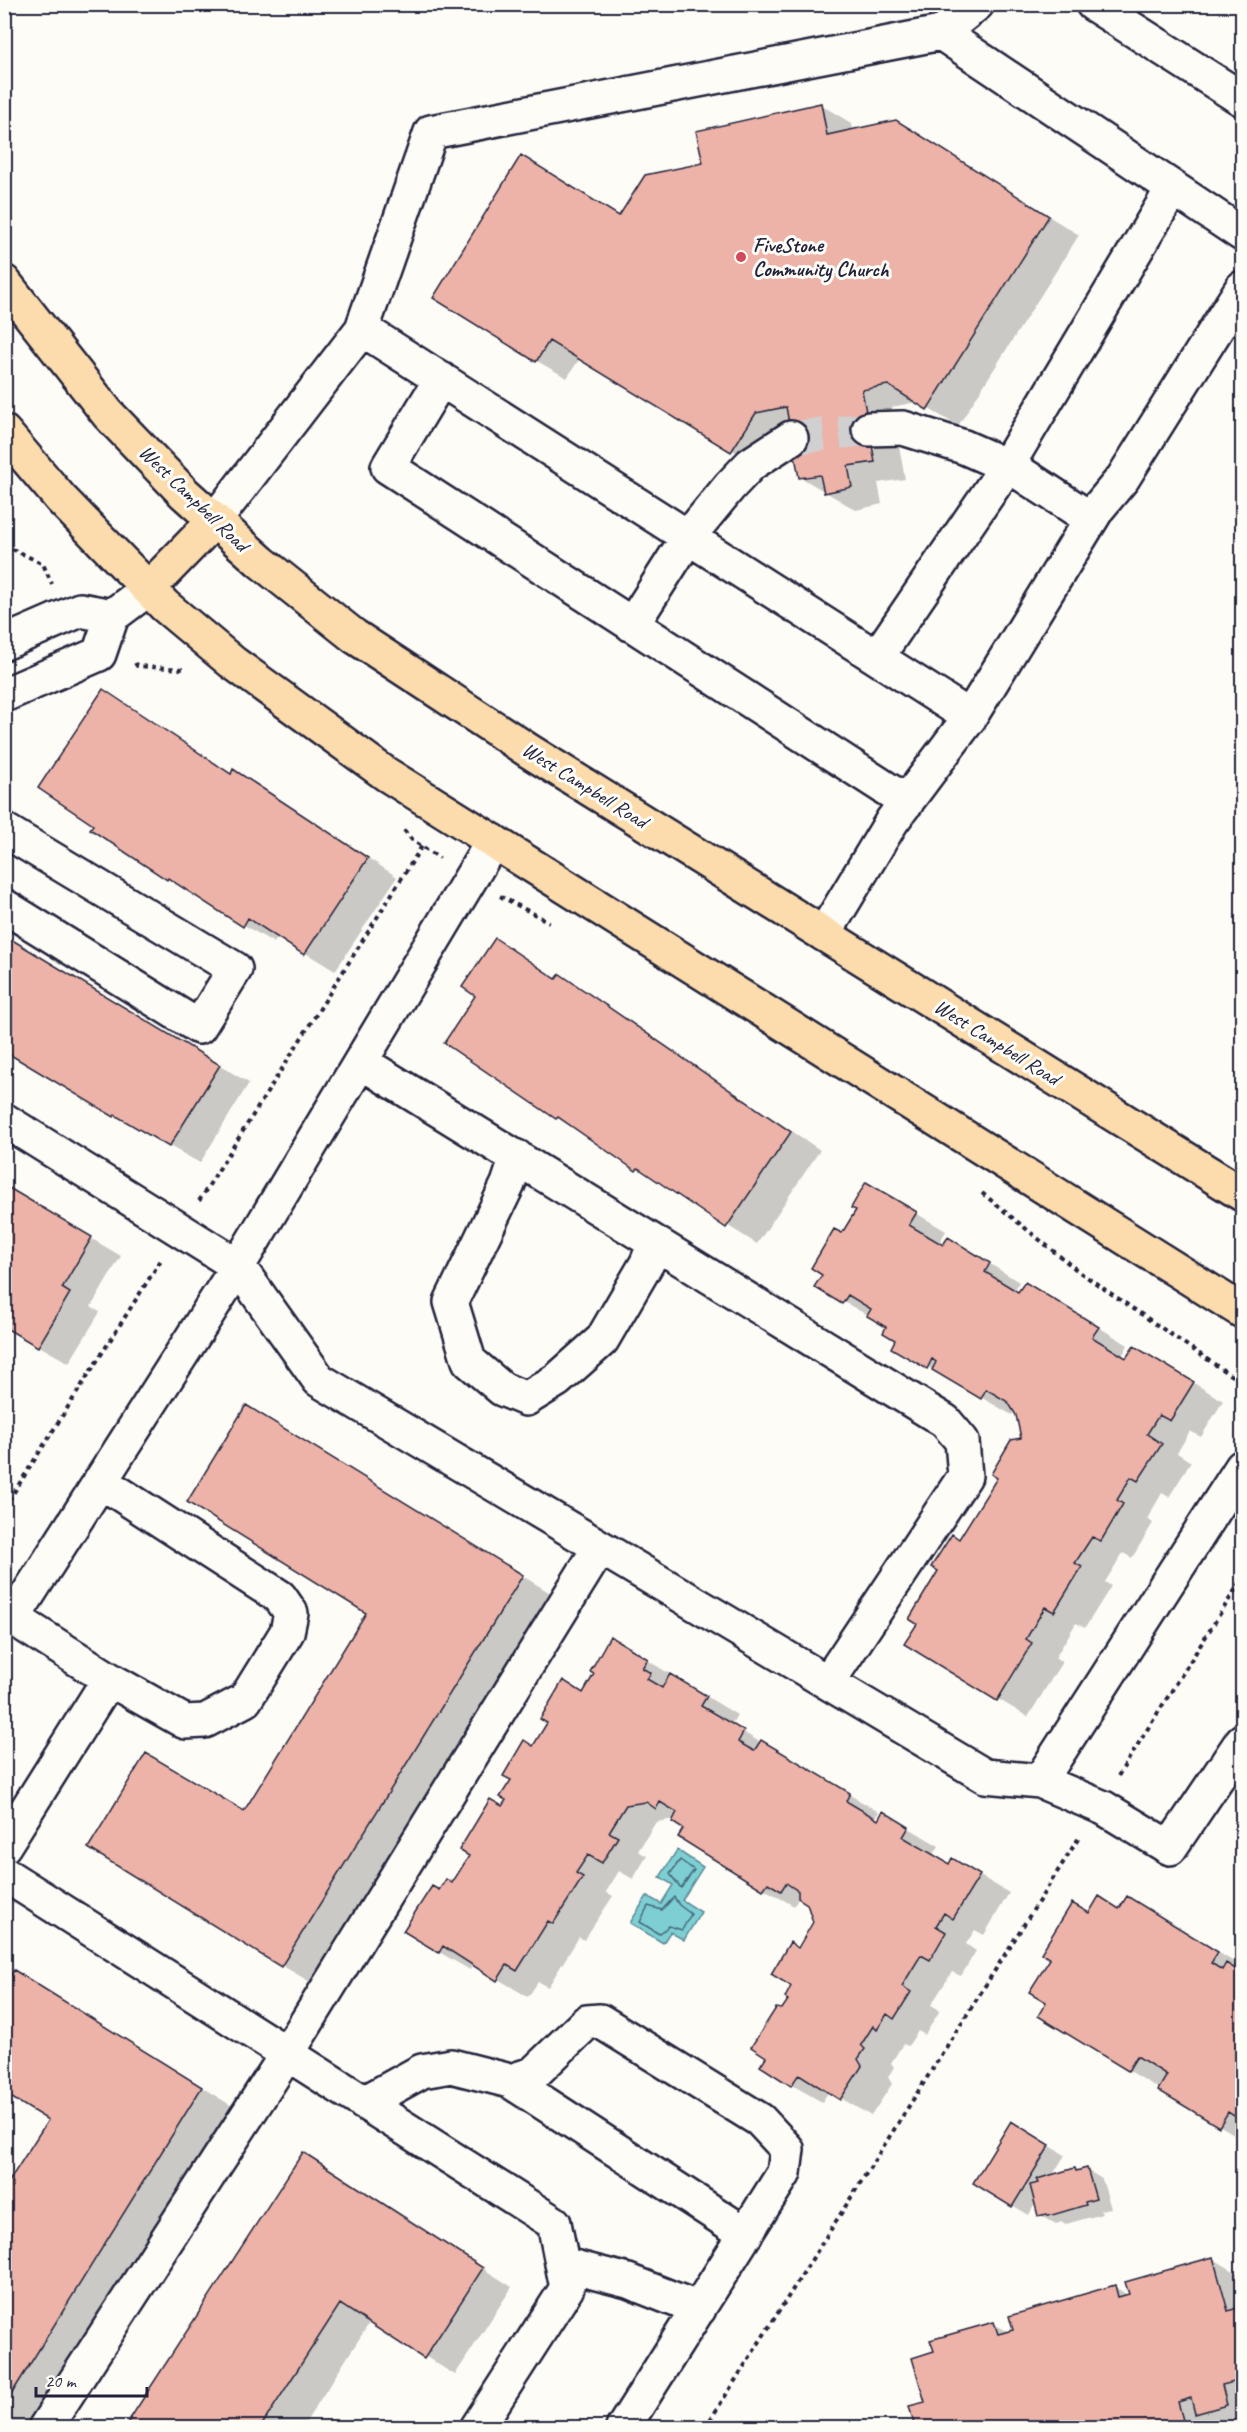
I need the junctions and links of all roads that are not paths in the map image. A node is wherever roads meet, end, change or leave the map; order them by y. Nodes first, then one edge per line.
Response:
1 (977, 4) edge
2 (1093, 4) edge
3 (941, 33) junction
4 (1242, 99) edge
5 (1173, 188) junction
6 (1242, 234) edge
7 (4, 282) edge
8 (1242, 288) edge
9 (362, 329) junction
10 (441, 379) junction
11 (869, 429) tunnel mouth
12 (4, 432) edge
13 (791, 438) tunnel mouth
14 (1007, 466) junction
15 (1091, 519) junction
16 (214, 520) junction
17 (688, 537) junction
18 (148, 589) junction
19 (112, 616) junction
20 (632, 625) junction
21 (18, 637) edge
22 (877, 657) junction
23 (51, 676) junction
24 (4, 695) edge
25 (970, 717) junction
26 (907, 802) junction
27 (4, 830) edge
28 (493, 841) junction
29 (4, 906) edge
30 (824, 934) junction
31 (361, 1062) junction
32 (4, 1120) edge
33 (517, 1157) junction
34 (1242, 1194) edge
35 (655, 1242) junction
36 (238, 1266) junction
37 (1242, 1311) edge
38 (1242, 1467) edge
39 (100, 1481) junction
40 (600, 1547) junction
41 (9, 1625) edge
42 (109, 1679) junction
43 (828, 1682) junction
44 (1238, 1757) edge
45 (1040, 1781) junction
46 (4, 1846) edge
47 (4, 1874) edge
48 (287, 2054) junction
49 (510, 2081) junction
50 (364, 2103) junction
51 (746, 2235) junction
52 (562, 2264) junction
53 (699, 2309) junction
54 (45, 2427) edge
55 (477, 2427) edge
56 (623, 2427) edge

1 - 3 street
2 - 4 street
3 - 5 street
3 - 9 street
5 - 6 street
5 - 14 street
7 - 16 main road, West Campbell Road
8 - 15 street
9 - 10 street
9 - 16 street
10 - 17 street
10 - 20 street
11 - 14 street
12 - 18 main road
13 - 17 street
14 - 15 street
14 - 22 street
15 - 25 street
16 - 18 main road
16 - 30 main road, West Campbell Road
17 - 20 street
17 - 22 street
18 - 19 street
18 - 28 main road
19 - 21 street
19 - 23 street
20 - 26 street
21 - 23 street
22 - 25 street
23 - 24 street
25 - 26 street
26 - 30 street
27 - 29 street
28 - 31 street
28 - 37 main road
30 - 34 main road, West Campbell Road
31 - 33 street
31 - 36 street
32 - 36 street
33 - 35 street
33 - 35 street
35 - 43 street
36 - 39 street
36 - 40 street
38 - 45 street
39 - 41 street
39 - 42 street
40 - 43 street
40 - 48 street
41 - 42 street
42 - 46 street
43 - 45 street
44 - 45 street
47 - 48 street
48 - 50 street
48 - 54 street
49 - 50 street
49 - 51 street
49 - 51 street
50 - 52 street
51 - 53 street
52 - 53 street
52 - 55 street
53 - 56 street

